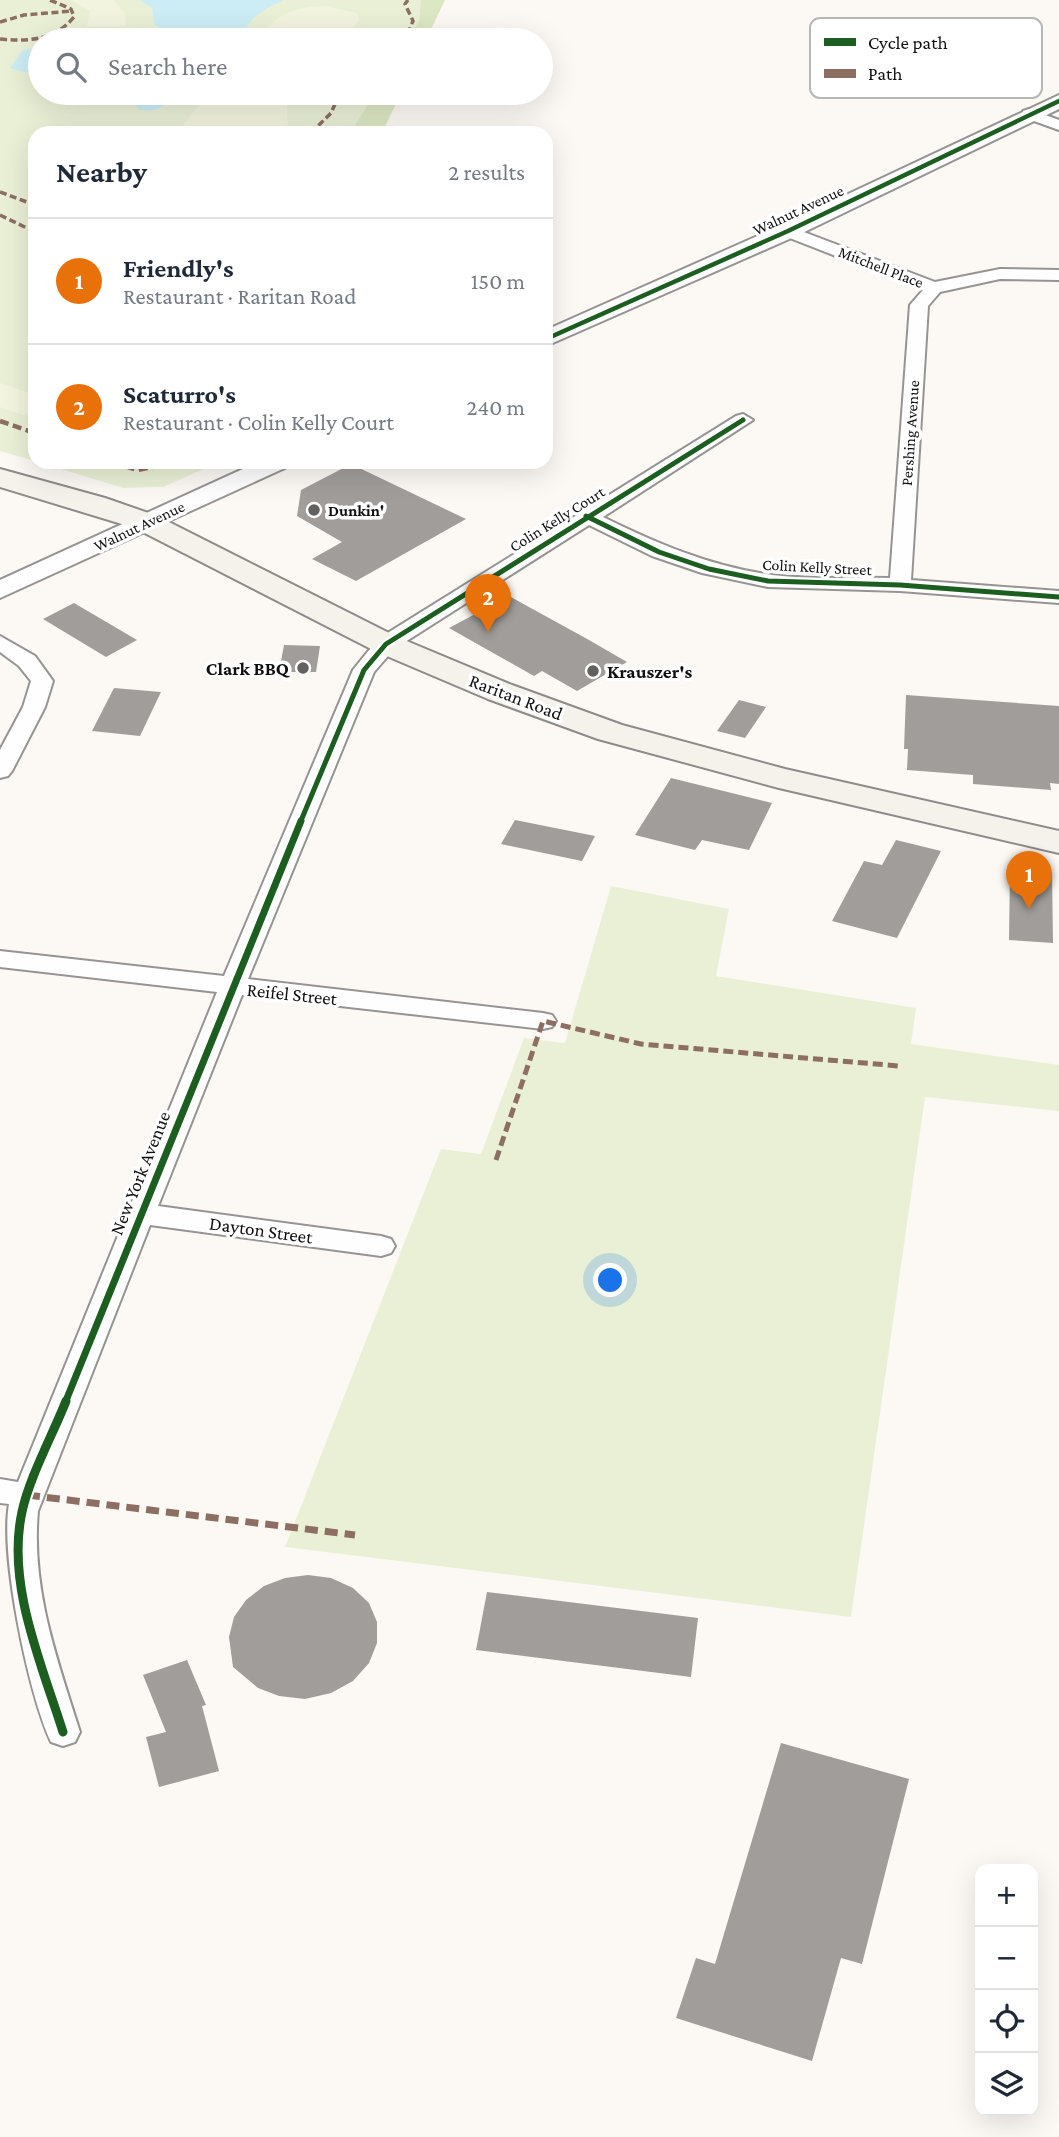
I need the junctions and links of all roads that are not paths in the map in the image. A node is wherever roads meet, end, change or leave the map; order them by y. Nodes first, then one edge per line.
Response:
1 (1059, 101) edge
2 (1029, 114) junction
3 (1059, 125) edge
4 (788, 231) junction
5 (1059, 275) edge
6 (934, 288) junction
7 (553, 336) edge
8 (743, 419) dead end
9 (263, 469) edge
10 (0, 478) edge
11 (586, 516) junction
12 (146, 522) junction
13 (900, 585) junction
14 (0, 590) edge
15 (1059, 597) edge
16 (0, 642) edge
17 (386, 644) junction
18 (0, 771) edge
19 (1059, 842) edge
20 (0, 959) edge
21 (232, 987) junction
22 (543, 1021) dead end
23 (140, 1214) junction
24 (381, 1246) dead end
25 (13, 1493) edge
26 (63, 1732) dead end

1 - 2 street, Walnut Avenue
2 - 3 street
2 - 4 street, Walnut Avenue
4 - 6 street, Mitchell Place
4 - 7 street, Walnut Avenue
5 - 6 street, Mitchell Place
6 - 13 street, Pershing Avenue
8 - 11 street, Colin Kelly Court
9 - 12 street, Walnut Avenue
10 - 12 main road, Raritan Road
11 - 13 street, Colin Kelly Street
11 - 17 street, Colin Kelly Court
12 - 14 street, Walnut Avenue
12 - 17 main road, Raritan Road
13 - 15 street, Colin Kelly Street
16 - 18 street
17 - 19 main road, Raritan Road
17 - 21 street, New York Avenue
20 - 21 street, Reifel Street
21 - 22 street, Reifel Street
21 - 23 street, New York Avenue
23 - 24 street, Dayton Street
23 - 25 street, New York Avenue
25 - 26 street, New York Avenue

